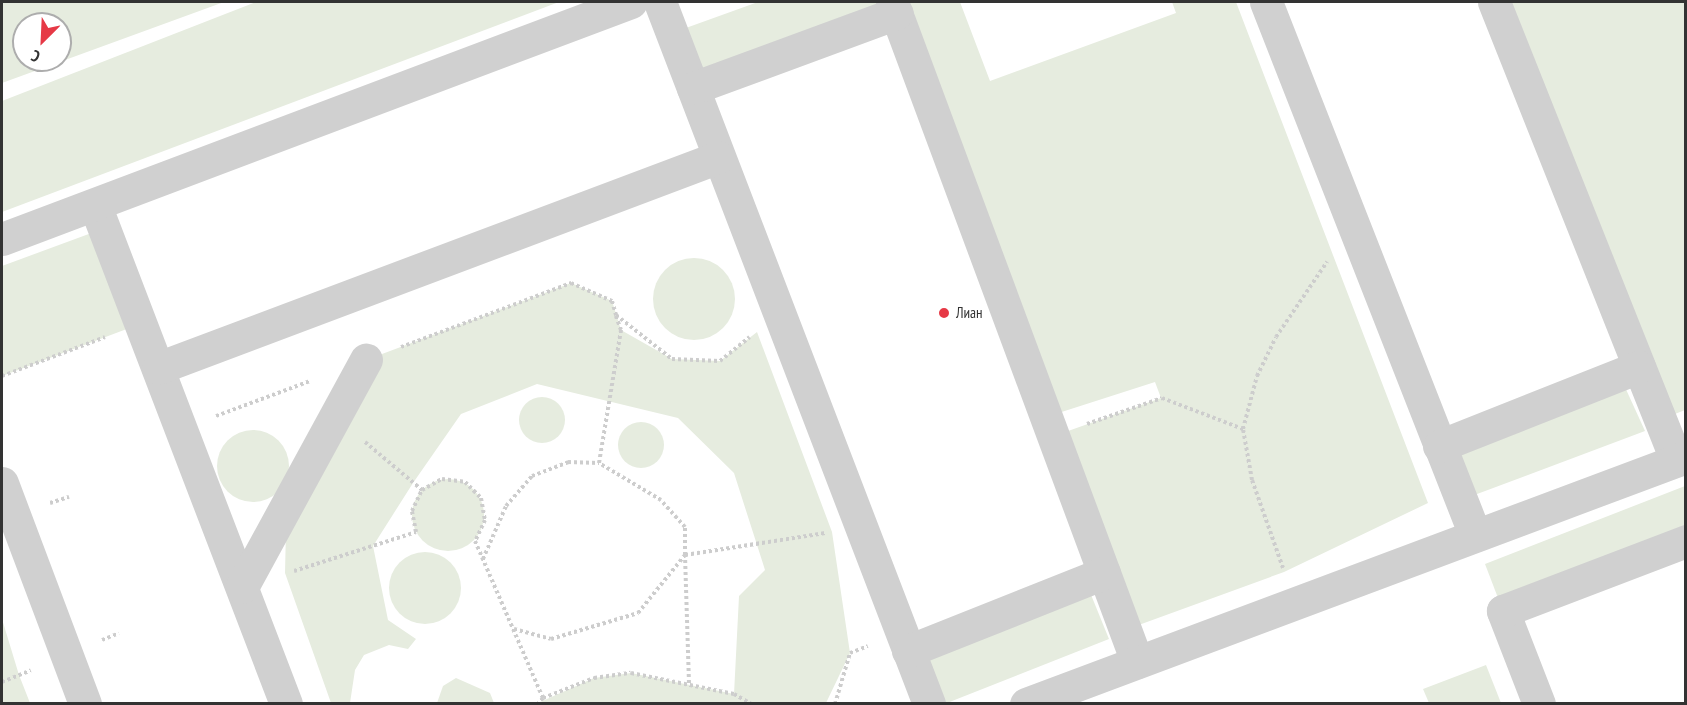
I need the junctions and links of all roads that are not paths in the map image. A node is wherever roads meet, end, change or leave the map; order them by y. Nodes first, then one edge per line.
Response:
1 (631, 2) edge
2 (660, 2) edge
3 (1266, 2) edge
4 (1494, 2) edge
5 (895, 7) edge
6 (693, 88) junction
7 (719, 157) junction
8 (95, 204) junction
9 (2, 239) edge
10 (366, 360) road end
11 (1639, 366) junction
12 (158, 368) junction
13 (1440, 446) junction
14 (1681, 459) edge
15 (2, 483) edge
16 (1475, 536) junction
17 (1686, 541) edge
18 (1104, 573) junction
19 (242, 587) junction
20 (905, 642) junction
21 (1137, 662) junction
22 (85, 704) edge
23 (286, 704) edge
24 (929, 704) edge
25 (1026, 704) edge
26 (1539, 704) edge

1 - 8 lane
2 - 6 lane
3 - 13 lane
4 - 11 lane
5 - 6 lane
5 - 18 lane
6 - 7 lane
7 - 12 lane
7 - 20 lane
8 - 9 lane
8 - 12 lane
10 - 19 lane
11 - 13 lane
11 - 14 lane
12 - 19 lane
13 - 16 lane
14 - 16 lane
15 - 22 lane
16 - 21 lane
17 - 26 lane
18 - 20 lane
18 - 21 lane
19 - 23 lane
20 - 24 lane
21 - 25 lane

